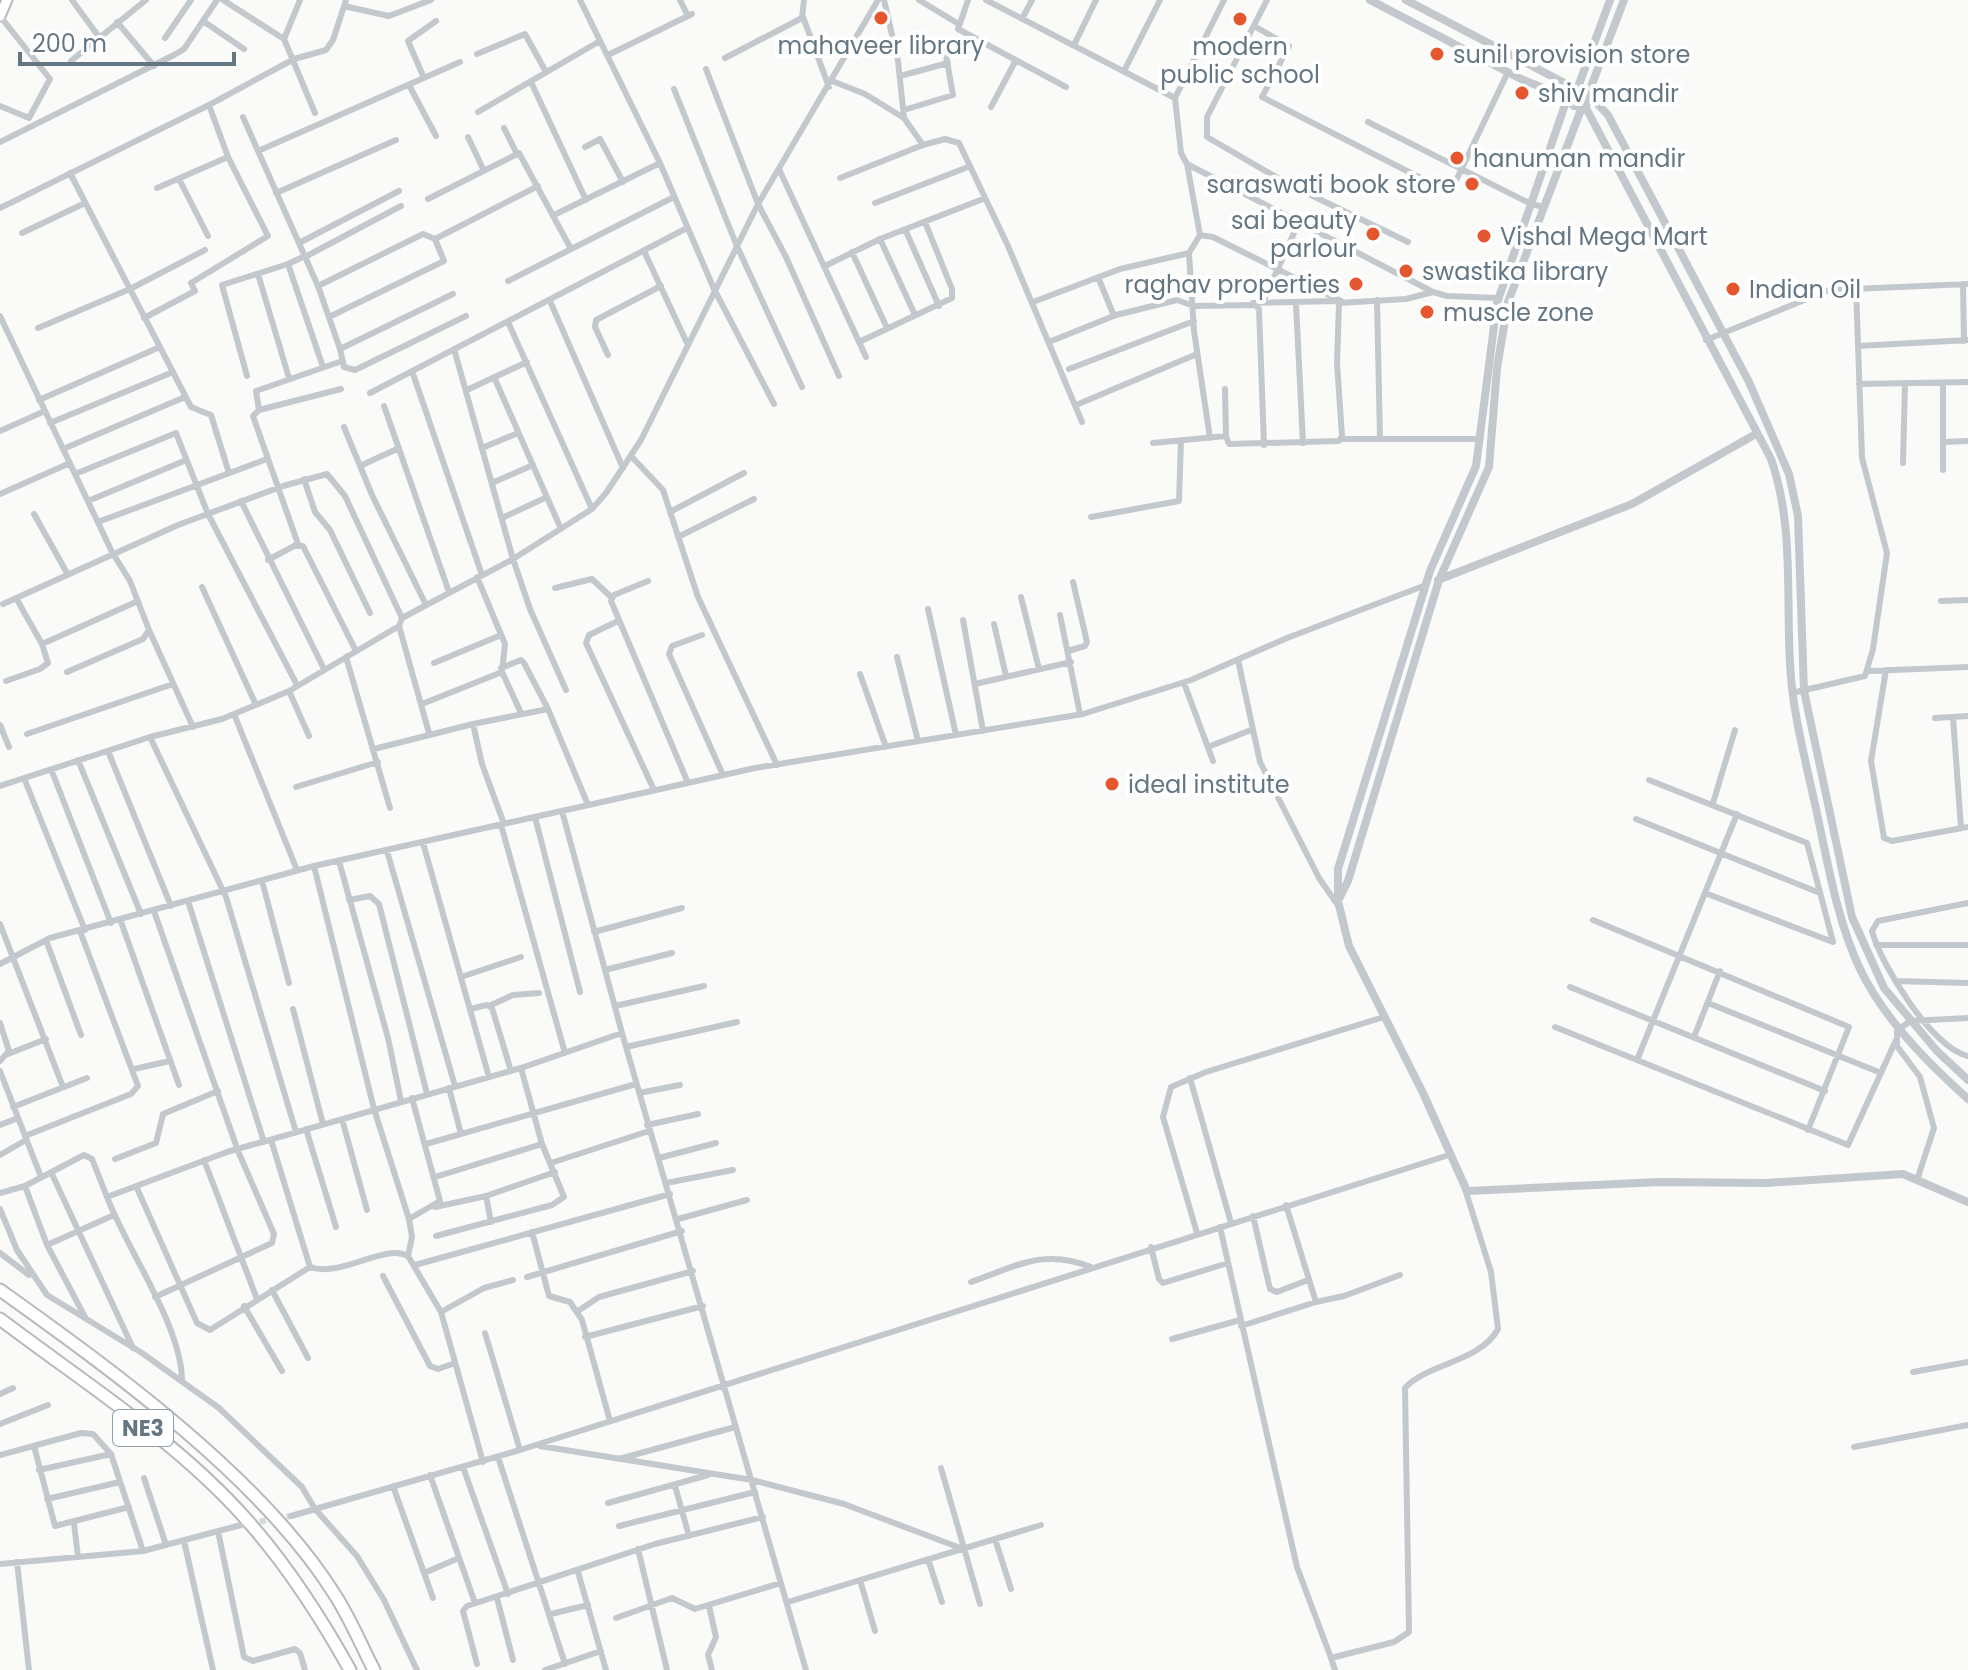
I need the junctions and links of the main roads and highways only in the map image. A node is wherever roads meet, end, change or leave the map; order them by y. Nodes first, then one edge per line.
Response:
1 (7, 0) edge
2 (0, 16) edge
3 (0, 1290) edge
4 (0, 1319) edge
5 (350, 1670) edge
6 (374, 1670) edge

1 - 2 main road
3 - 6 highway, NE3
4 - 5 highway, NE3

